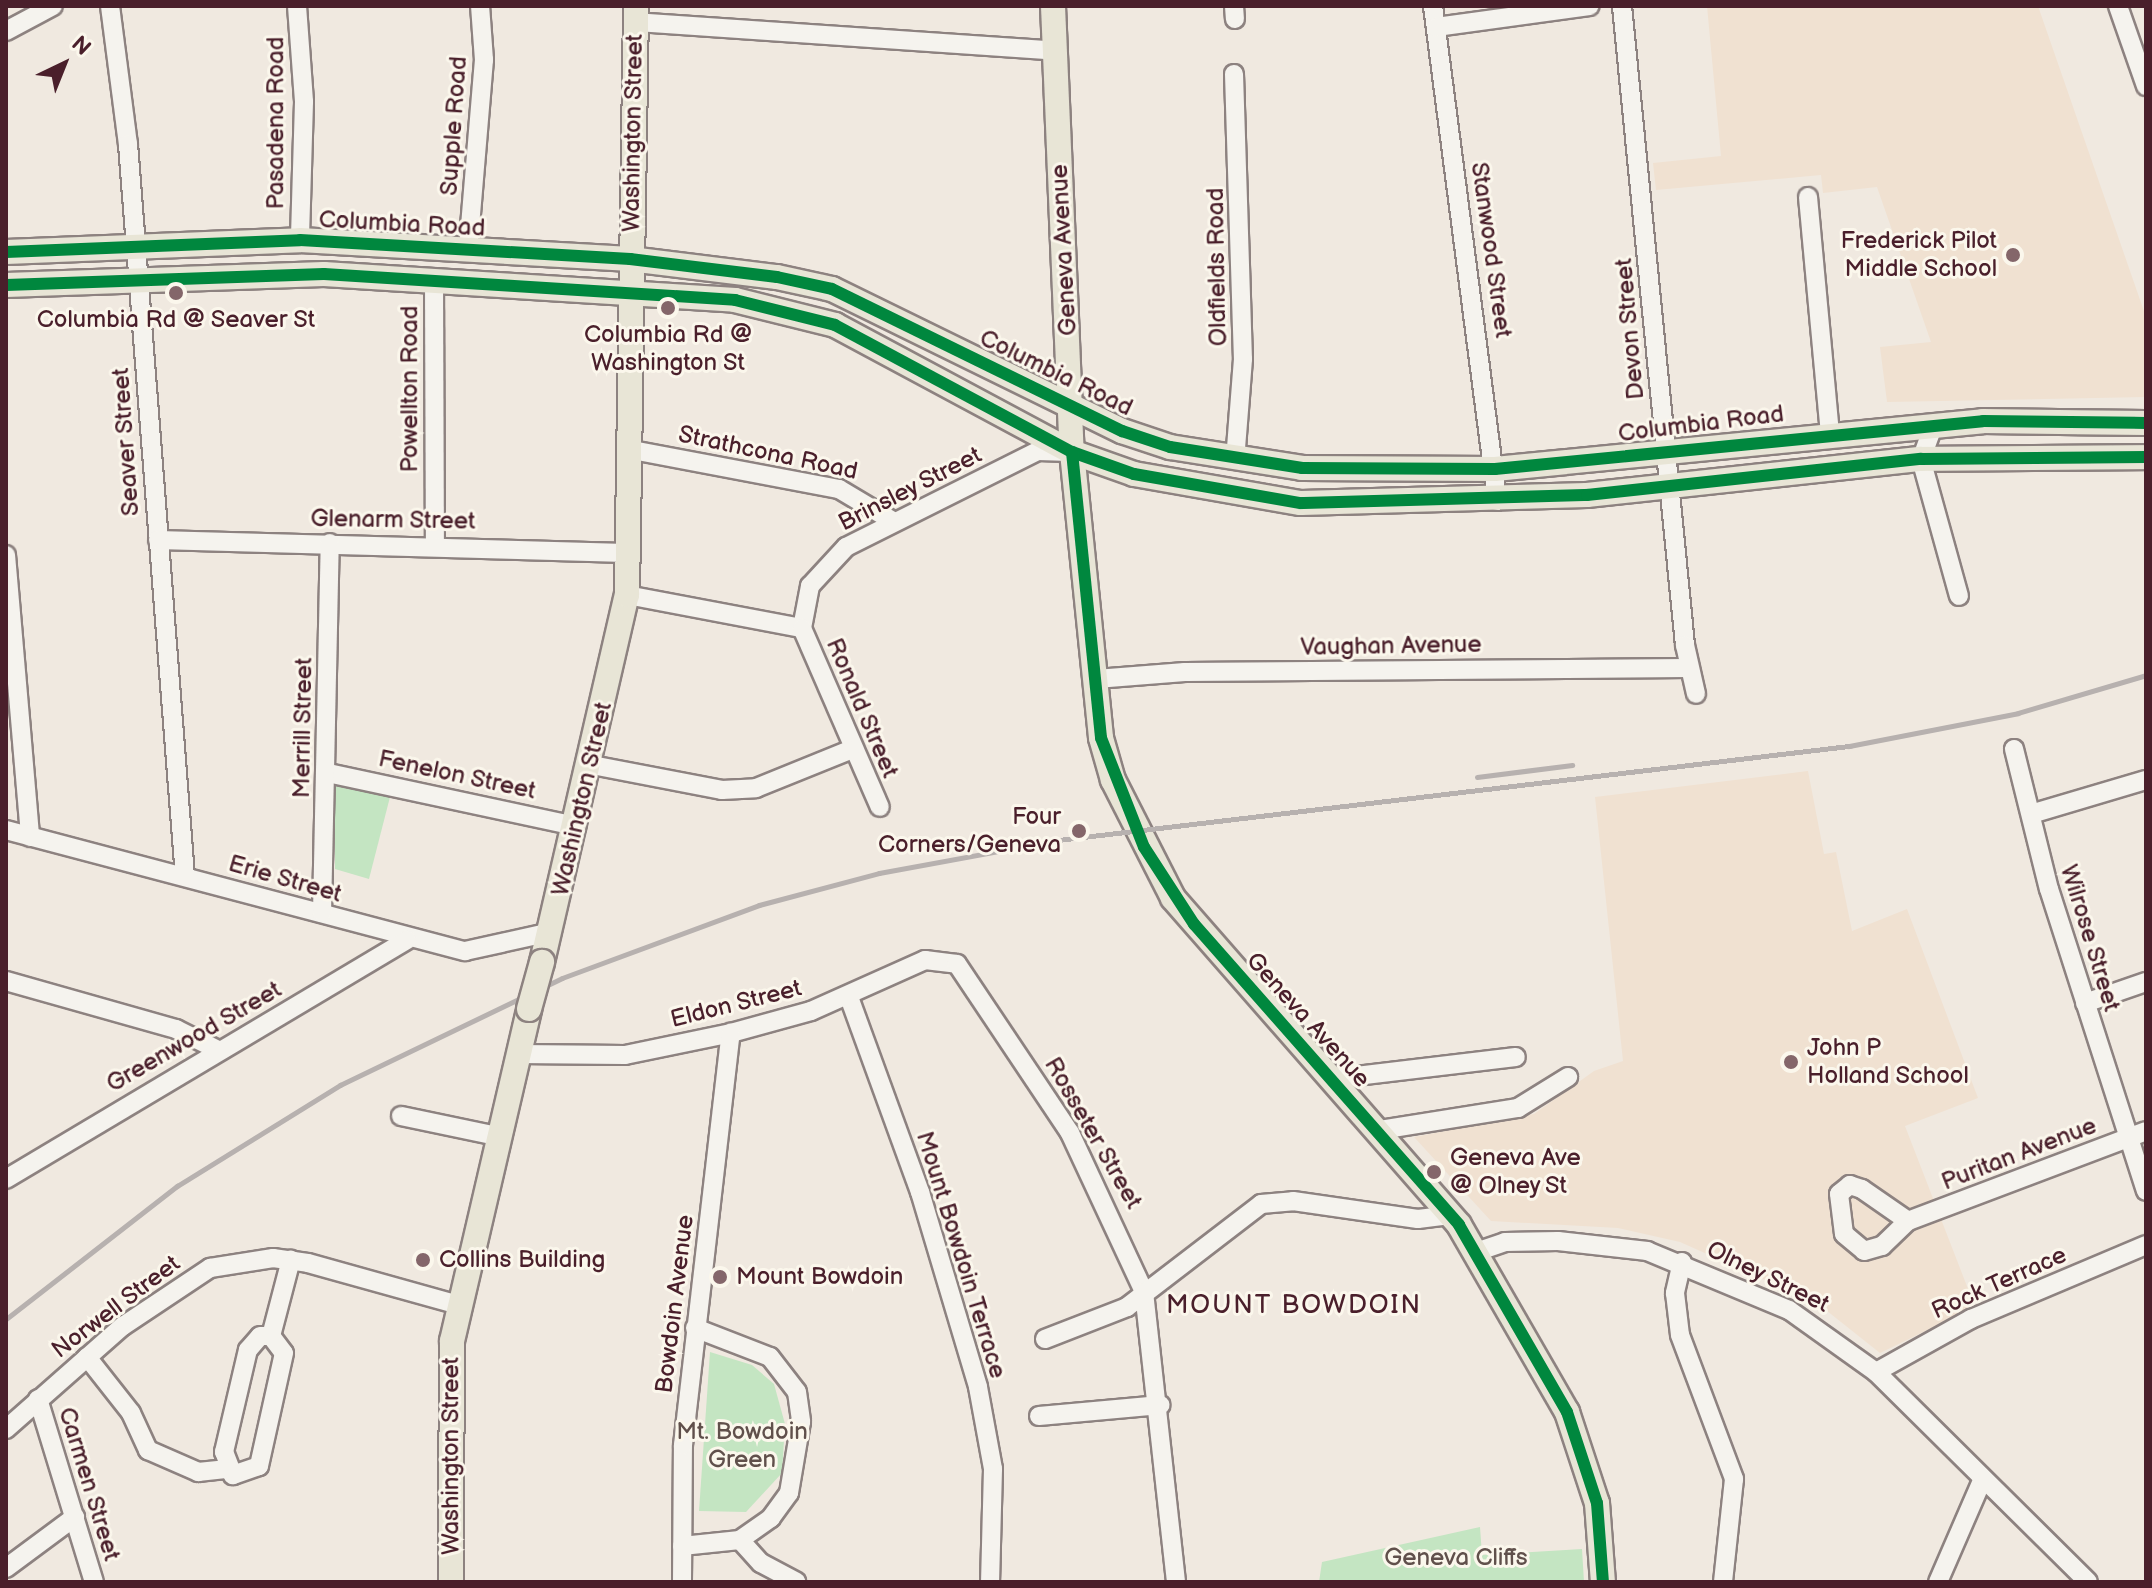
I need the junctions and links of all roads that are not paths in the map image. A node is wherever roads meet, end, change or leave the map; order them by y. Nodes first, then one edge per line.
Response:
1 (53, 6) edge
2 (110, 6) edge
3 (297, 6) edge
4 (480, 6) edge
5 (1053, 6) edge
6 (1433, 6) edge
7 (1590, 6) edge
8 (1622, 6) edge
9 (2118, 6) edge
10 (636, 14) edge
11 (1436, 27) junction
12 (6, 31) edge
13 (1055, 51) junction
14 (1234, 74) dead end
15 (2146, 86) edge
16 (1808, 197) dead end
17 (300, 240) junction
18 (134, 242) junction
19 (468, 250) junction
20 (6, 252) edge
21 (630, 259) junction
22 (138, 280) junction
23 (434, 281) junction
24 (6, 285) edge
25 (630, 290) junction
26 (1071, 410) junction
27 (2146, 423) edge
28 (1934, 424) junction
29 (1830, 432) junction
30 (627, 449) junction
31 (1665, 449) junction
32 (1072, 452) junction
33 (2146, 457) edge
34 (1921, 459) junction
35 (1235, 460) junction
36 (1495, 469) junction
37 (1669, 485) junction
38 (1497, 501) junction
39 (891, 520) junction
40 (158, 540) junction
41 (330, 543) junction
42 (435, 545) junction
43 (626, 553) junction
44 (6, 555) edge
45 (627, 595) junction
46 (1959, 596) dead end
47 (802, 628) junction
48 (1688, 668) junction
49 (1096, 679) junction
50 (1696, 694) dead end
51 (2014, 749) dead end
52 (850, 750) junction
53 (592, 765) junction
54 (328, 773) junction
55 (2146, 780) edge
56 (880, 807) dead end
57 (2031, 814) junction
58 (576, 826) junction
59 (6, 830) edge
60 (30, 837) junction
61 (185, 876) junction
62 (322, 913) junction
63 (551, 932) junction
64 (407, 940) junction
65 (955, 963) joint
66 (6, 981) edge
67 (2146, 982) edge
68 (849, 997) junction
69 (2085, 1003) junction
70 (731, 1033) junction
71 (218, 1050) junction
72 (518, 1054) junction
73 (1516, 1057) dead end
74 (1568, 1077) dead end
75 (1331, 1079) junction
76 (401, 1116) dead end
77 (1380, 1130) junction
78 (2146, 1131) edge
79 (497, 1136) junction
80 (2127, 1138) junction
81 (6, 1179) edge
82 (2146, 1191) edge
83 (1452, 1215) junction
84 (1908, 1221) dead end
85 (2146, 1245) edge
86 (1476, 1252) junction
87 (291, 1260) junction
88 (1682, 1262) junction
89 (1144, 1292) junction
90 (458, 1305) junction
91 (695, 1328) junction
92 (271, 1336) junction
93 (1045, 1339) dead end
94 (87, 1357) junction
95 (1876, 1372) junction
96 (38, 1399) junction
97 (1161, 1405) junction
98 (1039, 1416) dead end
99 (6, 1429) edge
100 (228, 1469) junction
101 (1981, 1483) junction
102 (75, 1517) junction
103 (740, 1540) junction
104 (682, 1546) junction
105 (6, 1568) edge
106 (2078, 1578) edge
107 (94, 1582) edge
108 (451, 1582) edge
109 (682, 1582) edge
110 (796, 1582) edge
111 (990, 1582) edge
112 (1176, 1582) edge
113 (1603, 1582) edge
114 (1723, 1582) edge
115 (1938, 1582) edge

1 - 12 street
2 - 18 street, Seaver Street
3 - 17 street, Pasadena Road
4 - 19 street, Supple Road
5 - 13 main road, Geneva Avenue
6 - 11 street, Stanwood Street
7 - 11 street
8 - 31 street, Devon Street
9 - 15 street
10 - 13 street
10 - 21 main road, Washington Street
11 - 36 street, Stanwood Street
13 - 26 main road, Geneva Avenue
14 - 35 street, Oldfields Road
16 - 29 street
17 - 18 main road, Columbia Road
17 - 19 main road, Columbia Road
18 - 20 main road, Columbia Road
18 - 22 street, Seaver Street
19 - 21 main road, Columbia Road
21 - 25 main road, Washington Street
21 - 26 main road, Columbia Road
22 - 23 main road
22 - 24 main road
22 - 40 street, Seaver Street
23 - 25 main road
23 - 42 street, Powellton Road
25 - 30 main road, Washington Street
25 - 32 main road
26 - 32 main road, Geneva Avenue
26 - 35 main road, Columbia Road
27 - 28 main road, Columbia Road
28 - 29 main road, Columbia Road
28 - 34 street
29 - 31 main road, Columbia Road
30 - 39 street, Strathcona Road
30 - 43 main road, Washington Street
31 - 36 main road, Columbia Road
31 - 37 street, Devon Street
32 - 38 main road
32 - 39 street, Brinsley Street
32 - 49 main road, Geneva Avenue
33 - 34 main road
34 - 37 main road
34 - 46 street
35 - 36 main road, Columbia Road
36 - 38 street, Stanwood Street
37 - 38 main road
37 - 48 street, Devon Street
39 - 47 street, Brinsley Street
40 - 41 street, Glenarm Street
40 - 61 street, Seaver Street
41 - 42 street, Glenarm Street
41 - 54 street, Merrill Street
42 - 43 street, Glenarm Street
43 - 45 main road, Washington Street
44 - 60 street
45 - 47 street
45 - 53 main road, Washington Street
47 - 52 street, Ronald Street
48 - 49 street, Vaughan Avenue
48 - 50 street, Devon Street
49 - 75 main road, Geneva Avenue
51 - 57 street, Wilrose Street
52 - 53 street
52 - 56 street, Ronald Street
53 - 58 main road, Washington Street
54 - 58 street, Fenelon Street
54 - 62 street, Merrill Street
55 - 57 street
57 - 69 street, Wilrose Street
58 - 63 main road, Washington Street
59 - 60 street, Erie Street
60 - 61 street, Erie Street
61 - 62 street, Erie Street
62 - 64 street, Erie Street
63 - 64 street, Erie Street
63 - 72 main road, Washington Street, bridge
64 - 71 street, Greenwood Street
65 - 68 street, Eldon Street
65 - 89 street, Rosseter Street
66 - 71 street
67 - 69 street
68 - 70 street, Eldon Street
68 - 111 street, Mount Bowdoin Terrace
69 - 80 street, Wilrose Street
70 - 72 street, Eldon Street
70 - 91 street, Bowdoin Avenue
71 - 81 street, Greenwood Street
72 - 79 main road, Washington Street
73 - 75 street
74 - 77 street
75 - 77 main road, Geneva Avenue
76 - 79 street
77 - 83 main road, Geneva Avenue
78 - 80 street, Puritan Avenue
79 - 90 main road, Washington Street
80 - 82 street, Wilrose Street
80 - 84 street, Puritan Avenue
83 - 86 main road, Geneva Avenue
83 - 89 street
85 - 95 street, Rock Terrace
86 - 88 street, Olney Street
86 - 113 main road, Geneva Avenue
87 - 90 street, Norwell Street
87 - 92 street
87 - 94 street, Norwell Street
88 - 95 street, Olney Street
88 - 114 street
89 - 93 street
89 - 97 street, Rosseter Street
90 - 108 main road, Washington Street
91 - 103 street
91 - 104 street, Bowdoin Avenue
92 - 100 street
92 - 100 street
94 - 96 street, Norwell Street
94 - 100 street
95 - 101 street, Olney Street
96 - 99 street, Norwell Street
96 - 102 street, Carmen Street
97 - 98 street
97 - 112 street, Rosseter Street
101 - 106 street, Olney Street
101 - 115 street
102 - 105 street
102 - 107 street, Carmen Street
103 - 104 street
103 - 110 street
104 - 109 street, Bowdoin Avenue

